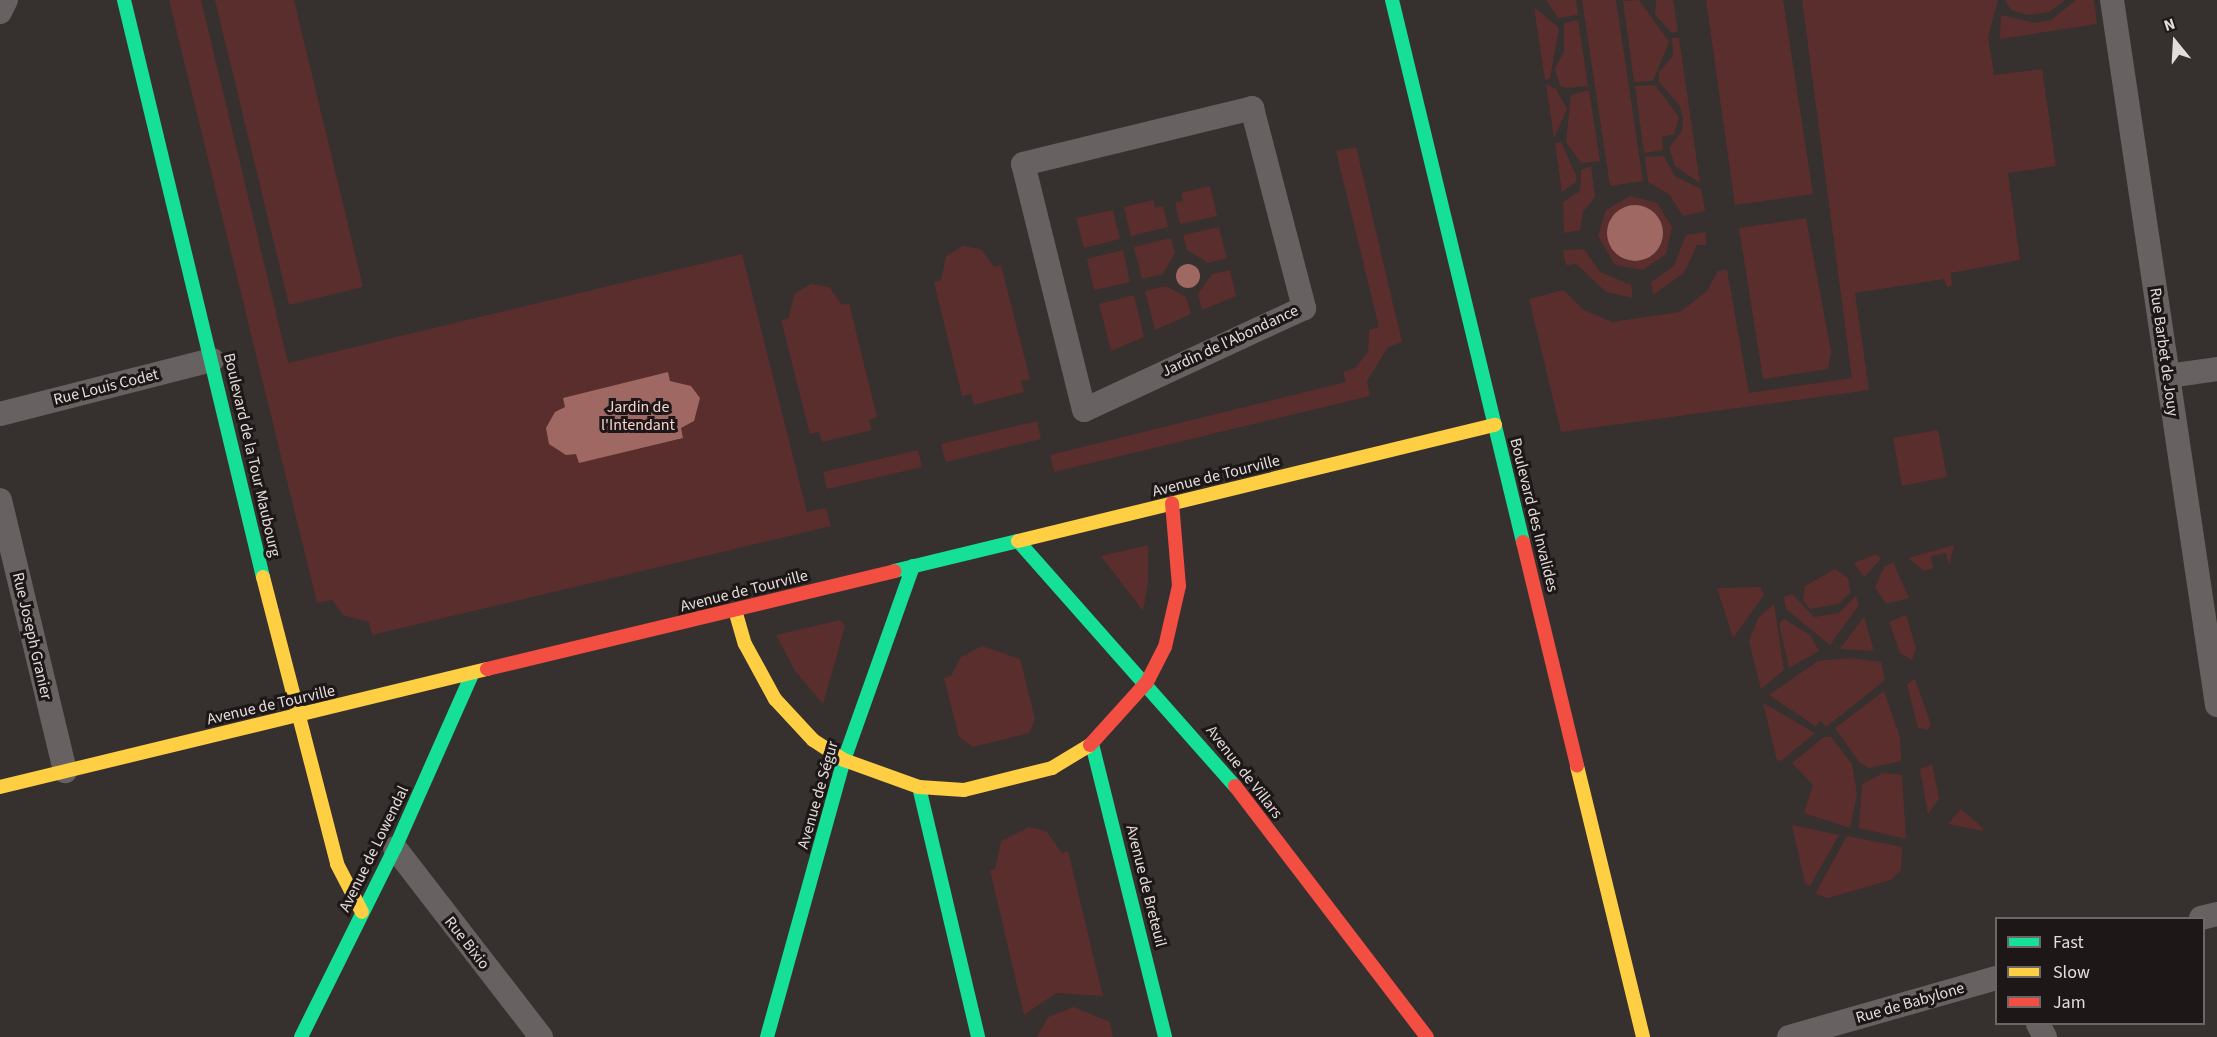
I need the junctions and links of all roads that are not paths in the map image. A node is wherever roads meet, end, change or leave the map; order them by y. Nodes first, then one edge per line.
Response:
1 (6, 0) edge
2 (124, 0) edge
3 (1392, 0) edge
4 (2112, 0) edge
5 (0, 12) edge
6 (1023, 164) joint
7 (212, 360) junction
8 (2217, 369) edge
9 (2168, 376) junction
10 (0, 414) edge
11 (1495, 425) junction
12 (0, 500) edge
13 (1172, 503) junction
14 (1018, 541) junction
15 (913, 566) junction
16 (735, 610) junction
17 (472, 674) junction
18 (1147, 682) junction
19 (2217, 705) edge
20 (297, 715) junction
21 (1092, 744) junction
22 (844, 760) junction
23 (65, 771) junction
24 (0, 787) edge
25 (920, 787) junction
26 (395, 848) junction
27 (362, 912) junction
28 (1995, 978) edge
29 (301, 1037) edge
30 (541, 1037) edge
31 (767, 1037) edge
32 (978, 1037) edge
33 (1165, 1037) edge
34 (1428, 1037) edge
35 (1643, 1037) edge
36 (1789, 1037) edge

1 - 5 street
2 - 7 main road, Boulevard de la Tour Maubourg
3 - 11 main road, Boulevard des Invalides
4 - 9 street, Rue Barbet de Jouy
6 - 6 street, Jardin de l'Abondance
7 - 10 street, Rue Louis Codet
7 - 20 main road, Boulevard de la Tour Maubourg
8 - 9 street
9 - 19 street, Rue Barbet de Jouy
11 - 13 main road, Avenue de Tourville
11 - 35 main road, Boulevard des Invalides
12 - 23 street, Rue Joseph Granier
13 - 14 main road, Avenue de Tourville
13 - 18 main road
14 - 15 main road, Avenue de Tourville
14 - 18 main road, Avenue de Villars
15 - 16 main road, Avenue de Tourville
15 - 22 main road, Avenue de Ségur
16 - 17 main road, Avenue de Tourville
16 - 22 main road
17 - 20 main road, Avenue de Tourville
17 - 26 main road, Avenue de Lowendal
18 - 21 main road
18 - 34 main road, Avenue de Villars
20 - 23 main road, Avenue de Tourville
20 - 27 main road, Boulevard de la Tour Maubourg
21 - 25 main road
21 - 33 main road, Avenue de Breteuil
22 - 25 main road
22 - 31 main road, Avenue de Ségur
23 - 24 main road, Avenue de Tourville
25 - 32 main road
26 - 27 main road, Avenue de Lowendal
26 - 30 street, Rue Bixio
27 - 29 main road, Avenue de Lowendal
28 - 36 street, Rue de Babylone

